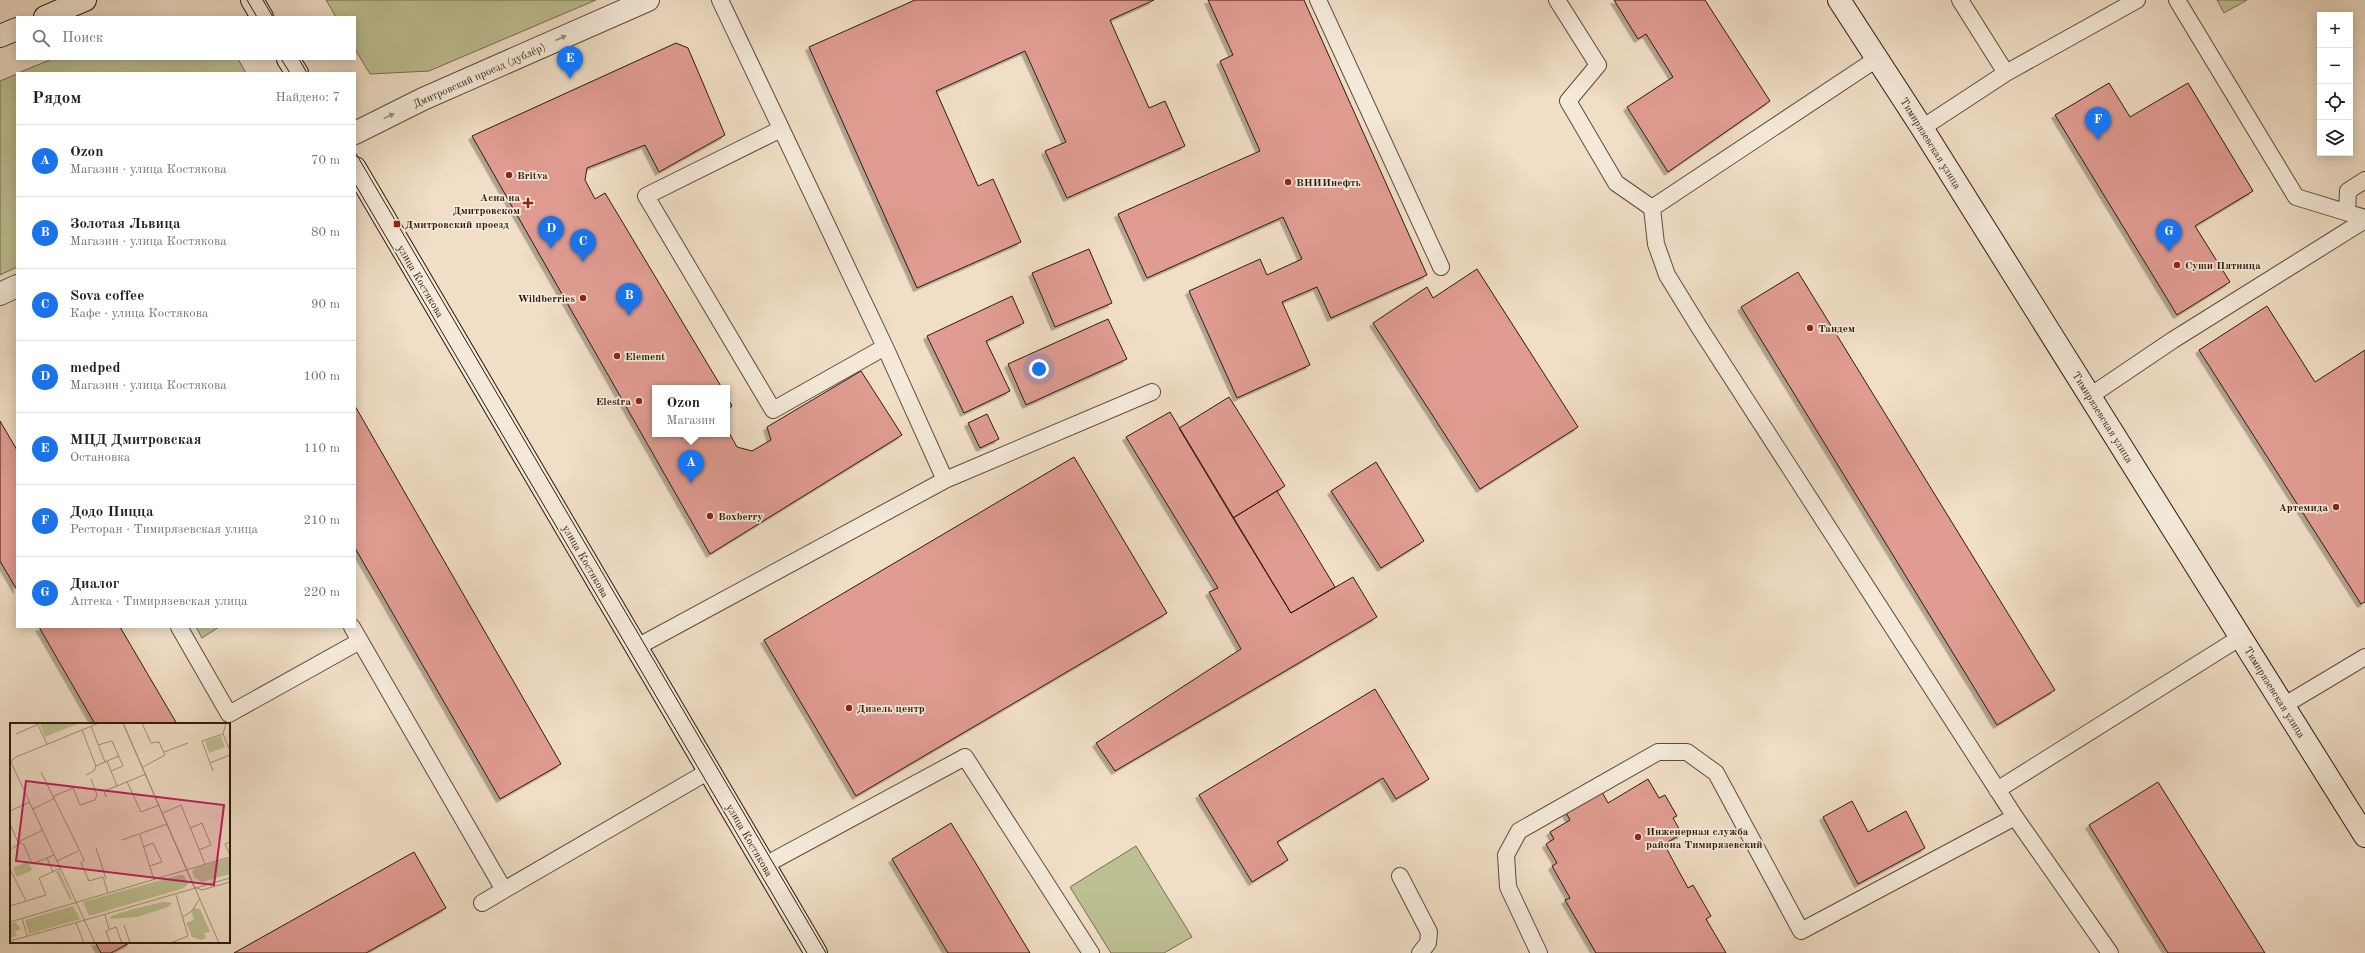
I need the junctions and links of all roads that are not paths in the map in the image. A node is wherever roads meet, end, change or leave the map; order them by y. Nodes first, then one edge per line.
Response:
1 (85, 0) edge
2 (252, 0) edge
3 (648, 0) edge
4 (720, 0) edge
5 (1318, 0) edge
6 (1557, 0) edge
7 (1839, 0) edge
8 (1960, 0) edge
9 (2137, 0) edge
10 (2177, 0) edge
11 (47, 16) edge
12 (261, 16) edge
13 (16, 29) edge
14 (0, 36) edge
15 (1878, 58) junction
16 (289, 60) edge
17 (296, 72) edge
18 (2006, 73) junction
19 (1922, 128) junction
20 (780, 129) junction
21 (356, 132) edge
22 (356, 170) edge
23 (2365, 180) edge
24 (1652, 208) junction
25 (2347, 212) junction
26 (2365, 219) edge
27 (1441, 267) dead end
28 (16, 286) edge
29 (0, 294) edge
30 (885, 347) junction
31 (1152, 392) dead end
32 (2090, 396) junction
33 (946, 480) junction
34 (180, 628) edge
35 (353, 628) edge
36 (2241, 638) junction
37 (360, 641) junction
38 (637, 647) junction
39 (2365, 657) edge
40 (2283, 706) junction
41 (709, 771) junction
42 (1997, 790) junction
43 (2015, 817) junction
44 (2365, 836) edge
45 (765, 865) junction
46 (1400, 876) dead end
47 (504, 890) junction
48 (482, 903) dead end
49 (816, 953) edge
50 (1091, 953) edge
51 (1420, 953) edge
52 (1539, 953) edge
53 (2110, 953) edge

1 - 11 street
2 - 12 street
21 -> 3 street, Дмитровский проезд (дублёр)
4 - 20 lane
5 - 27 lane
6 - 24 lane
7 - 15 street, Тимирязевская улица
8 - 18 lane
9 - 18 lane
10 - 25 lane
13 - 14 street
15 - 19 street, Тимирязевская улица
15 - 24 lane
16 - 17 street
18 - 19 lane
19 - 32 street, Тимирязевская улица
20 - 30 lane
20 - 30 lane
22 - 38 street, улица Костякова
23 - 25 lane
24 - 42 lane
25 - 26 lane
26 - 32 lane
28 - 29 street
30 - 33 lane
31 - 33 lane
32 - 36 street, Тимирязевская улица
33 - 38 lane
34 - 37 lane
35 - 37 lane
36 - 40 street, Тимирязевская улица
36 - 42 lane
37 - 47 lane
38 - 41 street, улица Костякова
39 - 40 lane
40 - 44 street, Тимирязевская улица
41 - 45 street, улица Костякова
41 - 47 lane
42 - 43 lane
43 - 52 lane
43 - 53 lane
45 - 49 street, улица Костякова
45 - 50 lane
46 - 51 lane
47 - 48 lane

